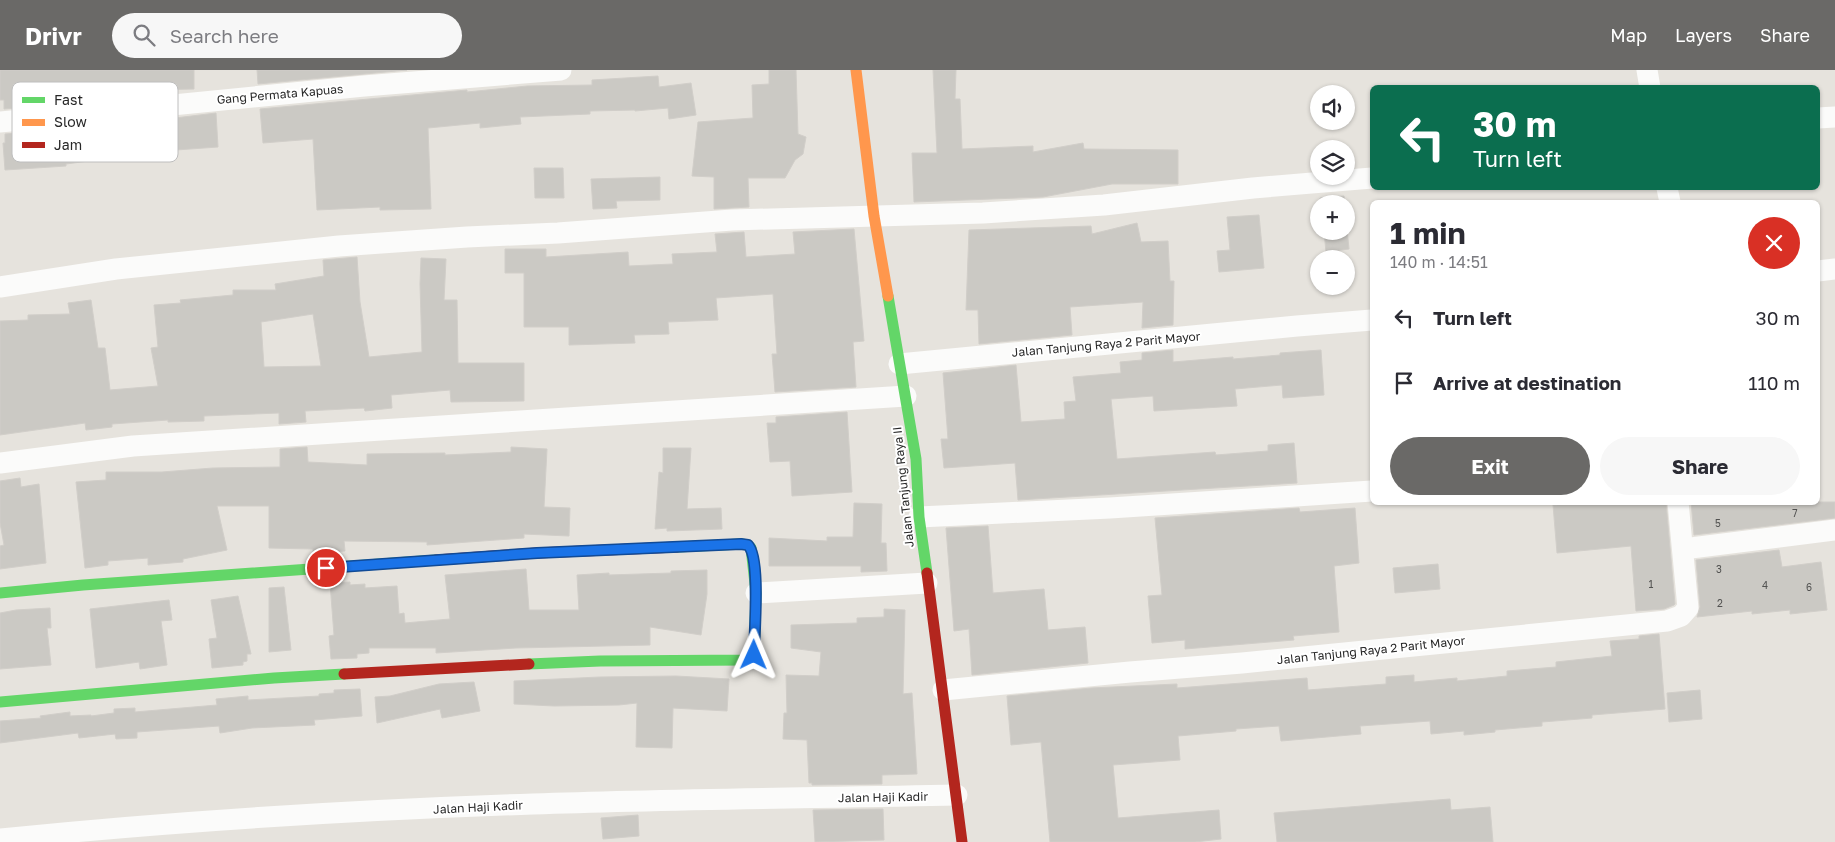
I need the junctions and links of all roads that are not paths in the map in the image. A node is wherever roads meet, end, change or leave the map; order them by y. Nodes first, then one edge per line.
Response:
1 (560, 70) edge
2 (856, 70) edge
3 (1647, 70) edge
4 (1650, 85) edge
5 (178, 105) edge
6 (1835, 117) edge
7 (1820, 118) edge
8 (1370, 178) edge
9 (874, 216) junction
10 (1835, 269) edge
11 (1820, 271) edge
12 (0, 287) edge
13 (1370, 320) edge
14 (899, 364) junction
15 (906, 396) junction
16 (0, 463) edge
17 (1370, 491) edge
18 (1678, 505) edge
19 (918, 517) junction
20 (1835, 530) edge
21 (1683, 549) junction
22 (927, 583) junction
23 (0, 593) edge
24 (756, 593) junction
25 (943, 690) junction
26 (0, 702) edge
27 (957, 795) junction
28 (0, 839) edge
29 (962, 842) edge

1 - 5 street, Gang Permata Kapuas
2 - 9 street, Jalan Tanjung Raya II
3 - 4 street
6 - 7 street
8 - 9 street
9 - 12 street
9 - 14 street, Jalan Tanjung Raya II
10 - 11 street
13 - 14 street, Jalan Tanjung Raya 2 Parit Mayor
14 - 15 street, Jalan Tanjung Raya II
15 - 16 street
15 - 19 street, Jalan Tanjung Raya II
17 - 19 street
18 - 21 street, Jalan Tanjung Raya 2 Parit Mayor
19 - 22 street, Jalan Tanjung Raya II
20 - 21 street
21 - 25 street, Jalan Tanjung Raya 2 Parit Mayor
22 - 24 street
22 - 25 street, Jalan Tanjung Raya II
23 - 24 street
24 - 26 street
25 - 27 street, Jalan Tanjung Raya II
27 - 28 street, Jalan Haji Kadir
27 - 29 street, Jalan Tanjung Raya II

